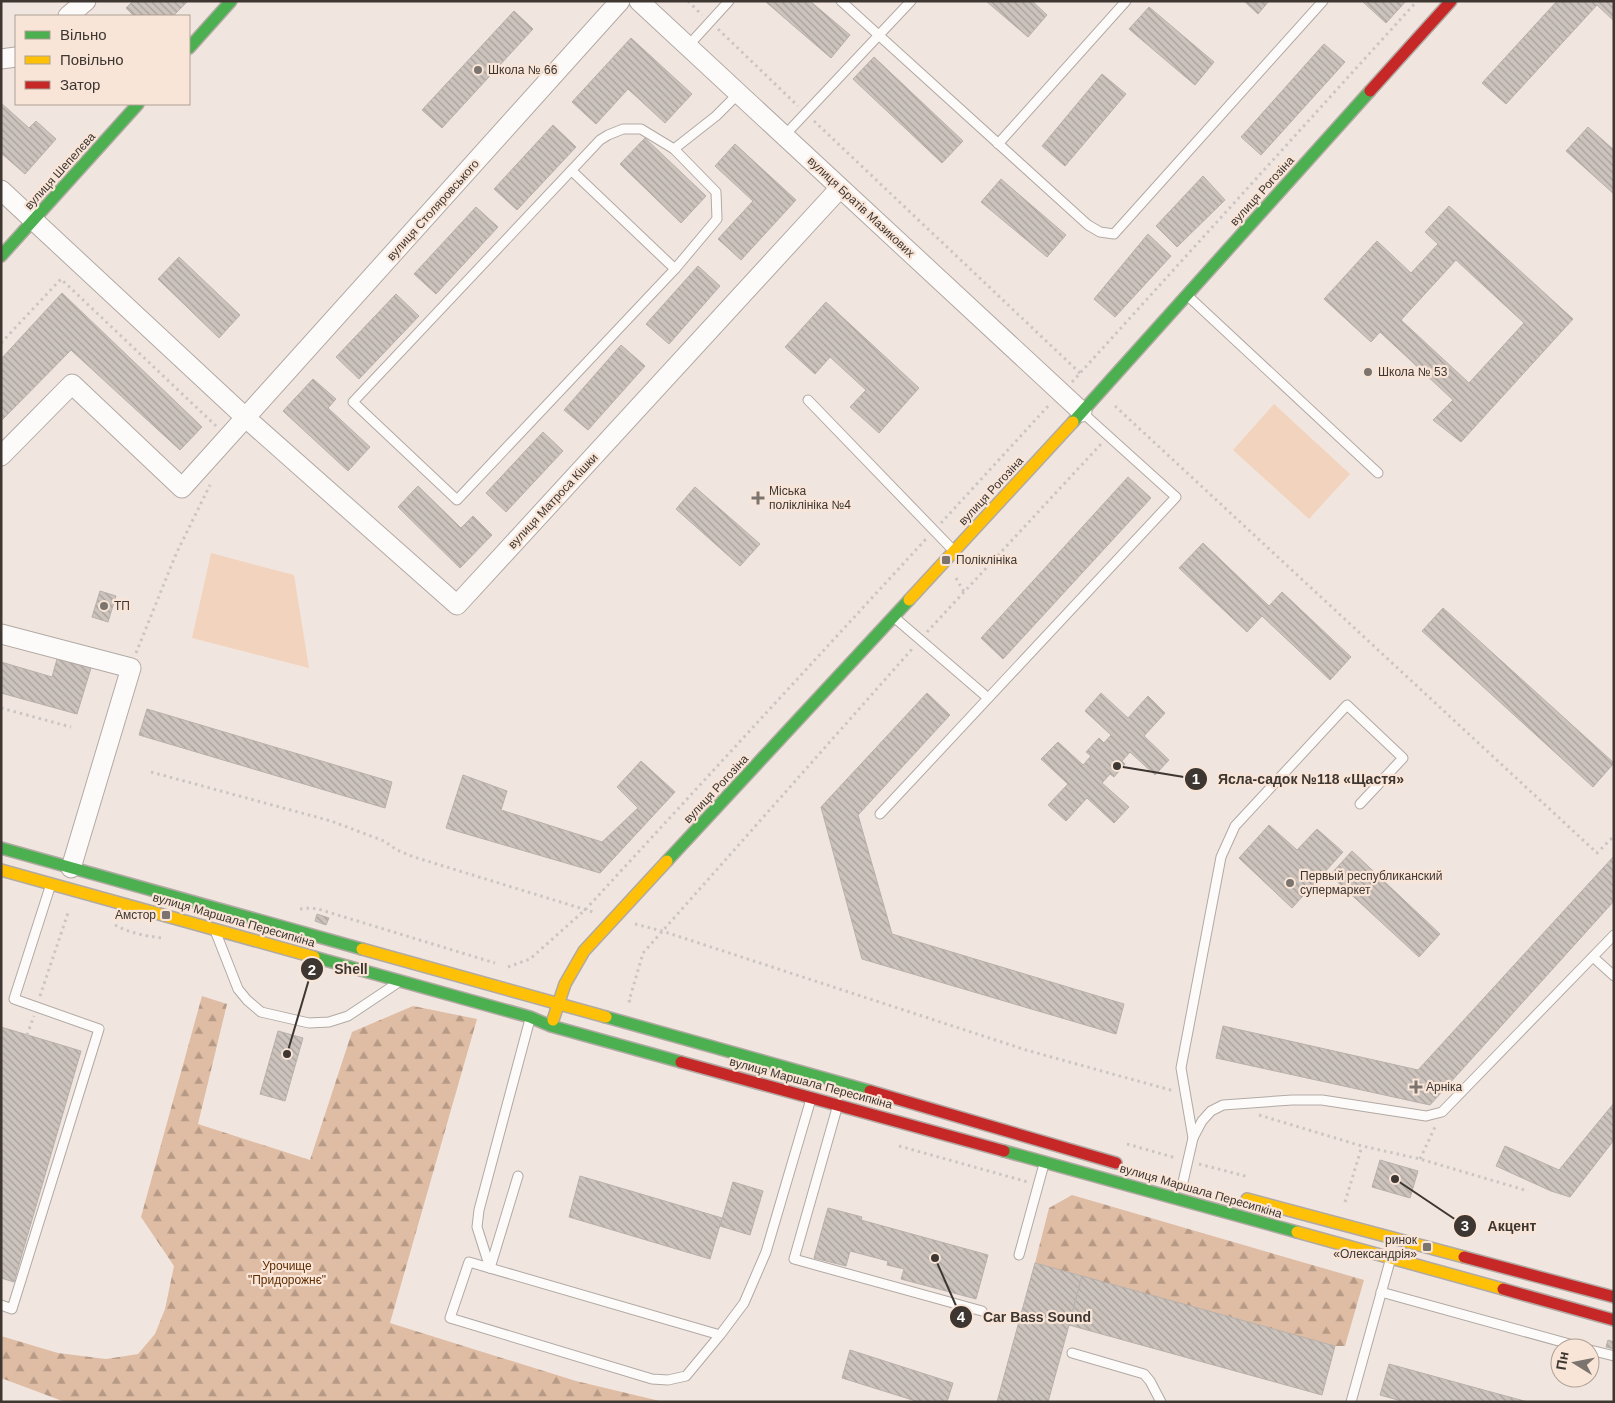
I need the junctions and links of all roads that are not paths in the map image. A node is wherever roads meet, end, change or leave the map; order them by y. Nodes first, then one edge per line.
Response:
1 (86, 1) edge
2 (230, 1) edge
3 (620, 1) edge
4 (639, 1) edge
5 (729, 1) edge
6 (841, 1) edge
7 (910, 1) edge
8 (1126, 1) edge
9 (1323, 1) edge
10 (1451, 1) edge
11 (69, 15) edge
12 (879, 35) junction
13 (688, 46) junction
14 (190, 47) edge
15 (15, 57) edge
16 (1, 59) edge
17 (739, 94) junction
18 (137, 105) edge
19 (784, 136) junction
20 (998, 144) junction
21 (674, 149) junction
22 (572, 170) junction
23 (840, 188) junction
24 (1, 190) edge
25 (34, 220) junction
26 (1, 256) edge
27 (675, 270) junction
28 (1187, 295) junction
29 (808, 400) dead end
30 (1082, 412) junction
31 (246, 418) junction
32 (1, 456) edge
33 (1378, 473) dead end
34 (954, 551) junction
35 (894, 616) junction
36 (1, 634) edge
37 (988, 698) junction
38 (1360, 804) dead end
39 (880, 814) dead end
40 (1, 848) edge
41 (62, 866) junction
42 (1, 870) edge
43 (51, 883) junction
44 (214, 928) junction
45 (1614, 935) edge
46 (1593, 956) junction
47 (1614, 976) edge
48 (401, 981) junction
49 (558, 1003) junction
50 (530, 1017) junction
51 (551, 1026) junction
52 (814, 1087) junction
53 (841, 1094) junction
54 (1193, 1138) junction
55 (1044, 1162) junction
56 (1127, 1166) dead end
57 (518, 1176) dead end
58 (1183, 1182) dead end
59 (1239, 1197) dead end
60 (1396, 1239) junction
61 (1019, 1256) dead end
62 (1391, 1258) junction
63 (490, 1268) junction
64 (1381, 1292) junction
65 (1614, 1297) edge
66 (1, 1305) edge
67 (982, 1311) dead end
68 (1614, 1320) edge
69 (720, 1335) junction
70 (1550, 1339) edge
71 (1600, 1352) edge
72 (1072, 1353) dead end
73 (1614, 1356) edge
74 (1161, 1402) edge
75 (1351, 1402) edge

1 - 11 street
2 - 14 main road
3 - 31 street, вулиця Столяровського
4 - 13 street, вулиця Братів Мазикових
5 - 13 lane
6 - 12 lane
7 - 12 lane
8 - 20 lane
9 - 20 lane
10 - 28 main road, вулиця Рогозіна
12 - 19 lane
12 - 20 lane
13 - 17 street, вулиця Братів Мазикових
15 - 16 street
17 - 19 street, вулиця Братів Мазикових
17 - 21 lane
18 - 25 main road, вулиця Шепелєва
19 - 23 street, вулиця Братів Мазикових
21 - 22 lane
21 - 27 lane
22 - 27 lane
22 - 27 lane
23 - 30 street, вулиця Братів Мазикових
23 - 31 street, вулиця Матроса Кішки
24 - 25 street
25 - 26 main road, вулиця Шепелєва
25 - 31 street
28 - 30 main road, вулиця Рогозіна
28 - 33 lane
29 - 34 lane
30 - 34 main road, вулиця Рогозіна
30 - 37 lane
31 - 32 street, вулиця Столяровського
34 - 35 main road, вулиця Рогозіна
35 - 37 lane
35 - 49 main road, вулиця Рогозіна
36 - 41 street
37 - 39 lane
38 - 54 lane
40 - 41 main road, вулиця Маршала Пересипкіна
41 - 43 lane
41 - 49 main road, вулиця Маршала Пересипкіна
42 - 43 main road, вулиця Маршала Пересипкіна
43 - 44 main road, вулиця Маршала Пересипкіна
43 - 66 lane
44 - 48 main road, вулиця Маршала Пересипкіна
44 - 48 lane
45 - 46 lane
46 - 47 lane
46 - 54 lane
48 - 50 main road, вулиця Маршала Пересипкіна
49 - 51 main road, вулиця Рогозіна
49 - 52 main road, вулиця Маршала Пересипкіна
50 - 51 main road, вулиця Маршала Пересипкіна
50 - 63 lane
51 - 52 main road, вулиця Маршала Пересипкіна
52 - 53 main road, вулиця Маршала Пересипкіна
52 - 53 main road, вулиця Маршала Пересипкіна
52 - 69 lane
53 - 55 main road, вулиця Маршала Пересипкіна
53 - 56 main road, вулиця Маршала Пересипкіна
53 - 67 lane
54 - 58 lane
55 - 61 lane
55 - 62 main road, вулиця Маршала Пересипкіна
57 - 63 lane
59 - 60 main road, вулиця Маршала Пересипкіна
60 - 62 lane
60 - 65 main road, вулиця Маршала Пересипкіна
62 - 64 lane
62 - 68 main road, вулиця Маршала Пересипкіна
63 - 69 lane
63 - 69 lane
64 - 70 lane
64 - 75 lane
71 - 73 lane
72 - 74 lane

